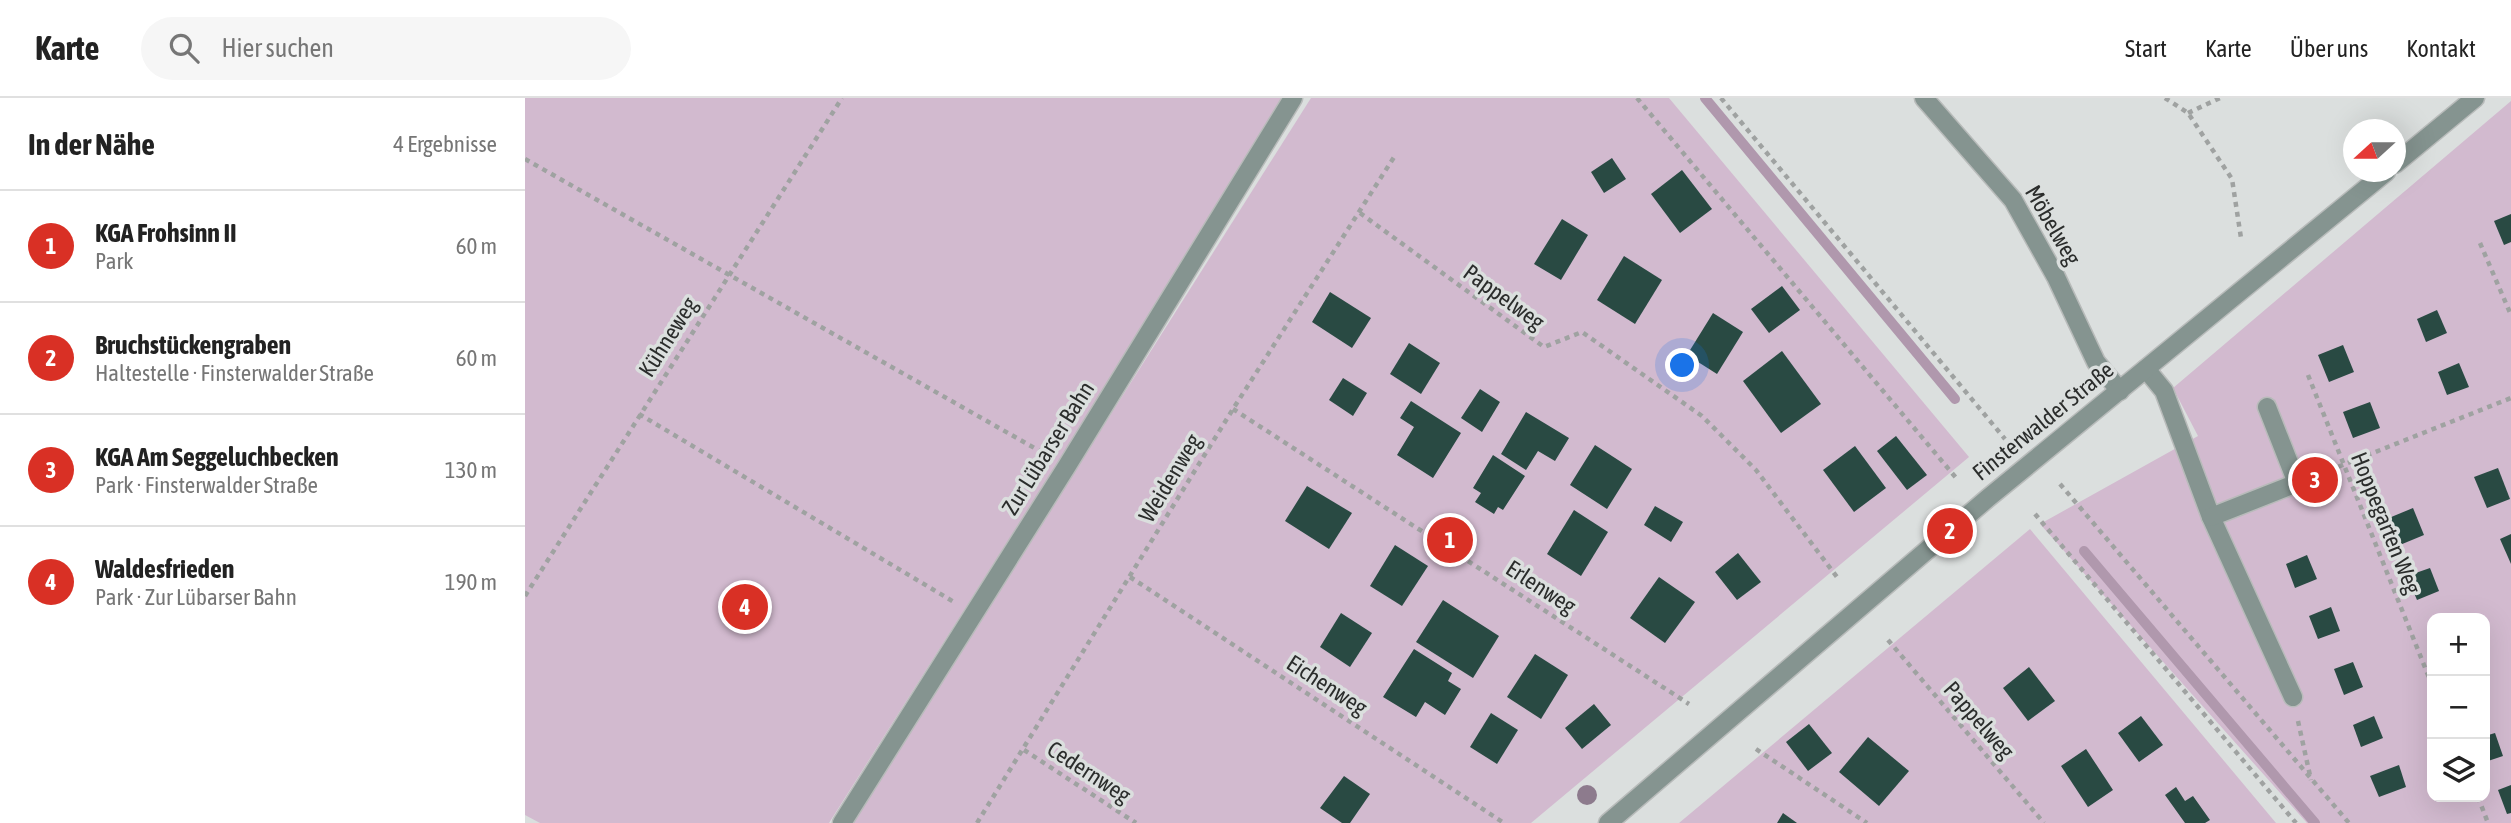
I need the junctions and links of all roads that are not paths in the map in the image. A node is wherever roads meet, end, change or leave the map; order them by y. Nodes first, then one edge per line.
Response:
1 (1293, 98) edge
2 (1924, 98) edge
3 (2475, 98) edge
4 (2406, 156) edge
5 (2374, 182) edge
6 (2146, 369) junction
7 (2120, 391) junction
8 (2267, 407) dead end
9 (2211, 517) junction
10 (2293, 697) road end
11 (842, 823) edge
12 (1608, 823) edge

1 - 11 street, Zur Lübarser Bahn
2 - 7 street, Möbelweg
3 - 4 street
5 - 6 street, Finsterwalder Straße
6 - 7 street, Finsterwalder Straße
6 - 9 street
7 - 12 street, Finsterwalder Straße
8 - 9 street
9 - 10 street

